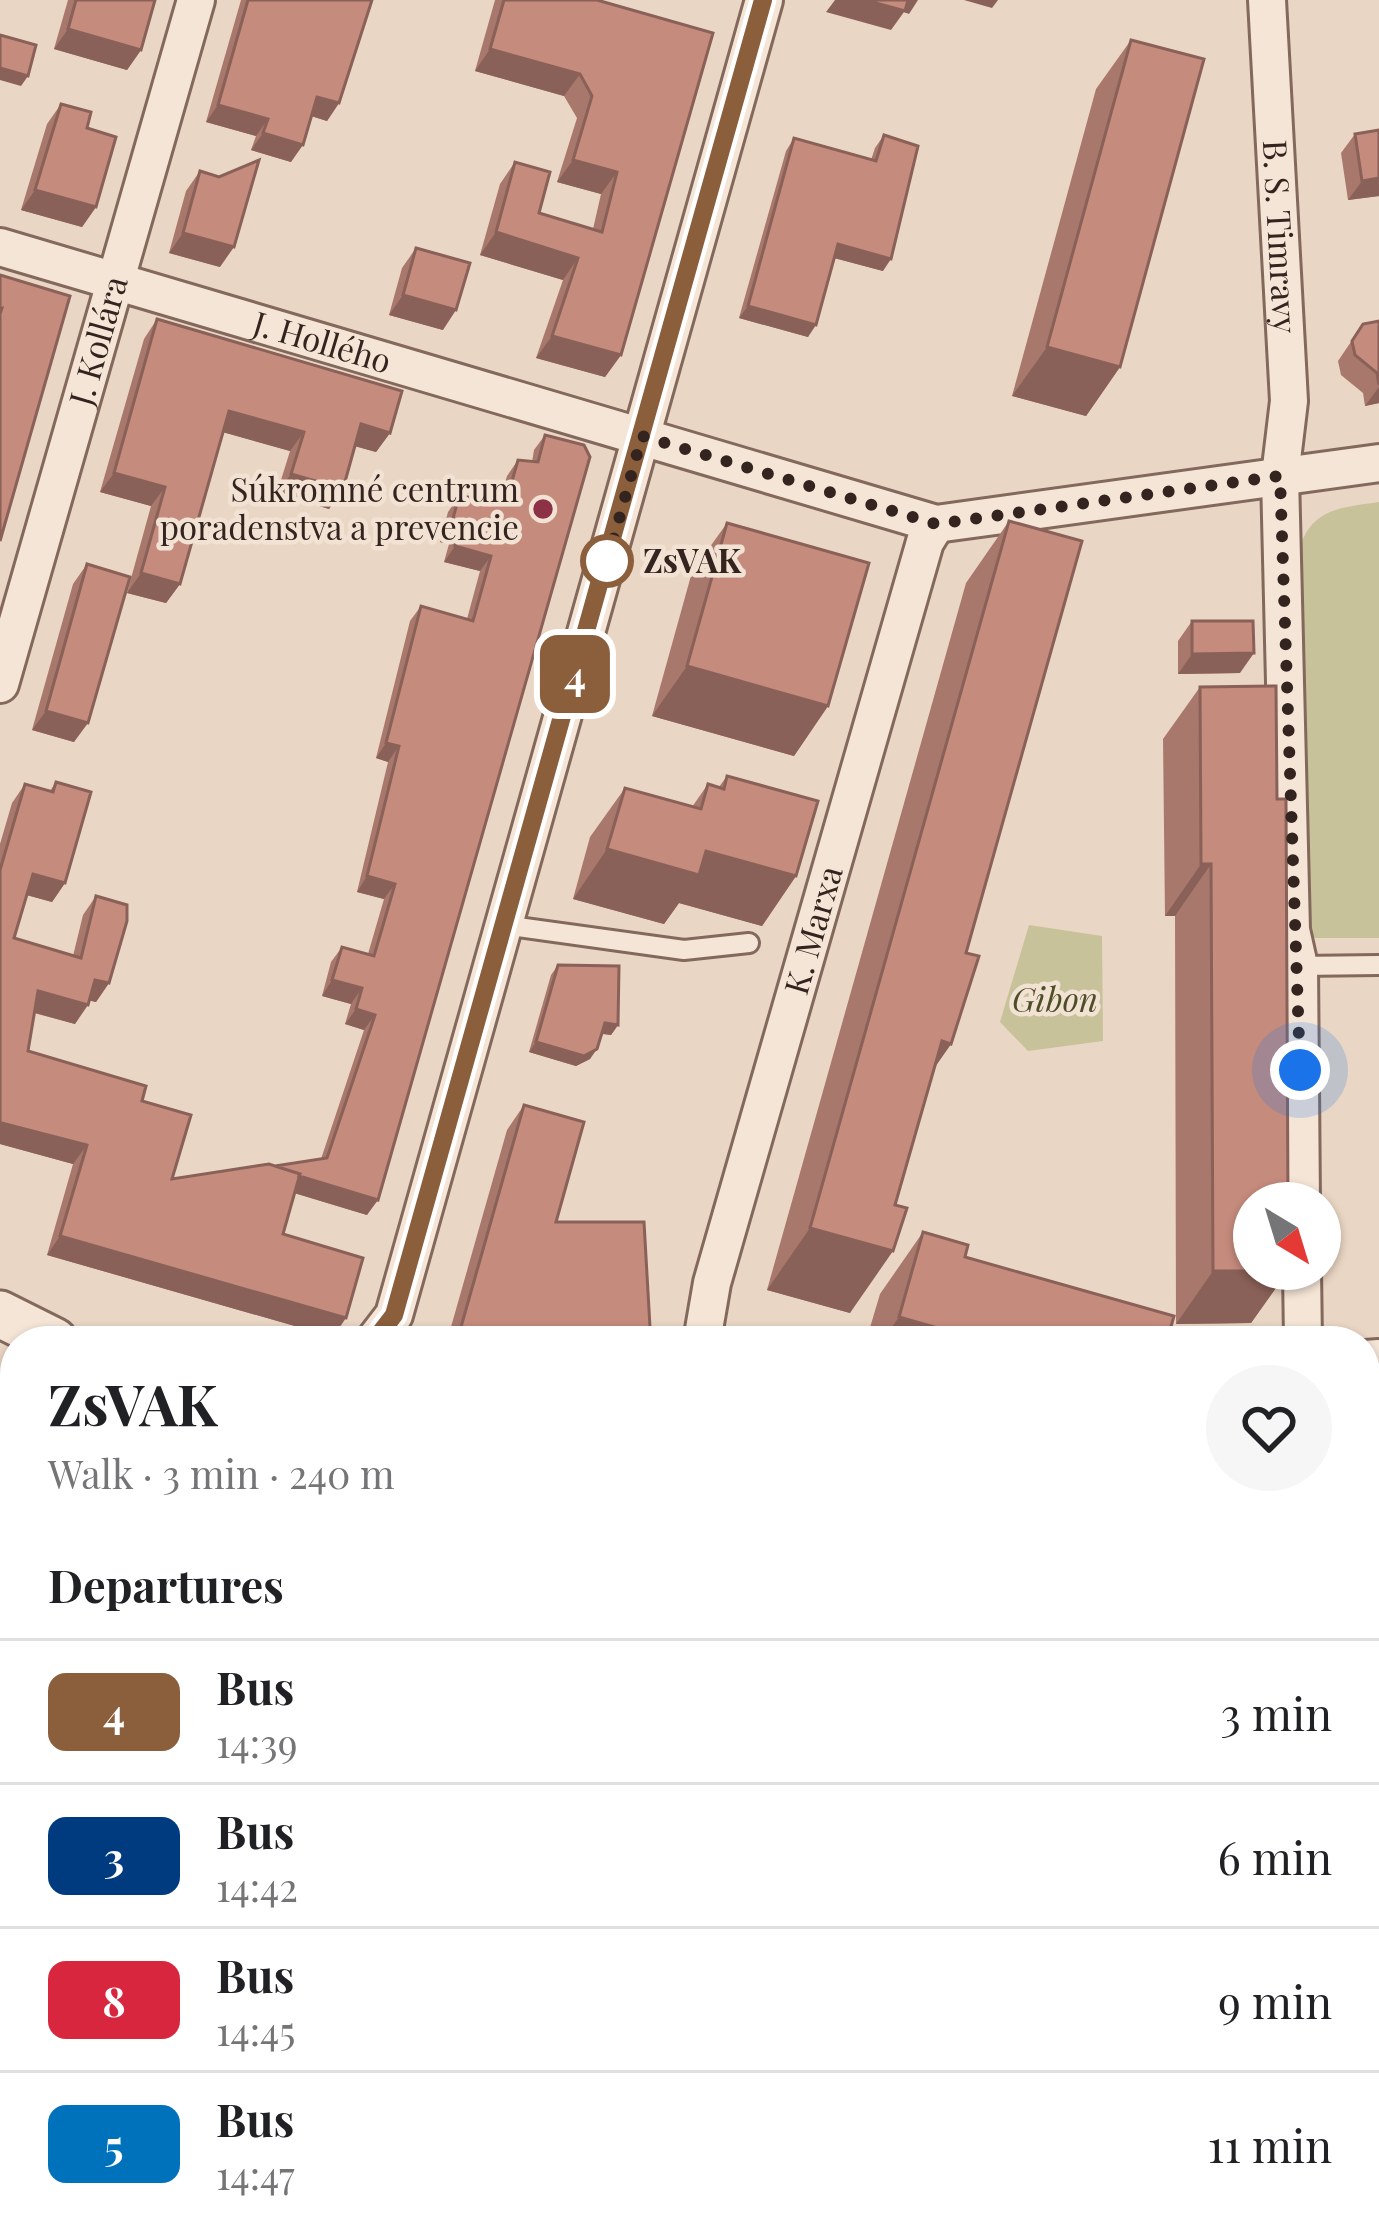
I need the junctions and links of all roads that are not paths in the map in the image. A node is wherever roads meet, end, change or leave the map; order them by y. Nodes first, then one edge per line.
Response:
1 (196, 0) edge
2 (764, 0) edge
3 (1267, 0) edge
4 (0, 247) edge
5 (116, 282) junction
6 (642, 436) junction
7 (1379, 463) edge
8 (1280, 476) junction
9 (936, 524) junction
10 (0, 684) edge
11 (504, 925) junction
12 (749, 943) dead end
13 (1379, 965) edge
14 (1299, 966) junction
15 (1301, 1182) edge
16 (1302, 1290) edge
17 (391, 1326) edge
18 (705, 1326) edge
19 (1303, 1326) edge

1 - 5 street, J. Kollára
2 - 6 street
3 - 8 street, B. S. Timravy
4 - 5 street, J. Hollého
5 - 6 street, J. Hollého
5 - 10 street, J. Kollára
6 - 9 street
6 - 11 street
7 - 8 street
8 - 9 street
8 - 14 street
9 - 18 street, K. Marxa
11 - 12 lane
11 - 17 street
13 - 14 lane
14 - 15 street
16 - 19 street

